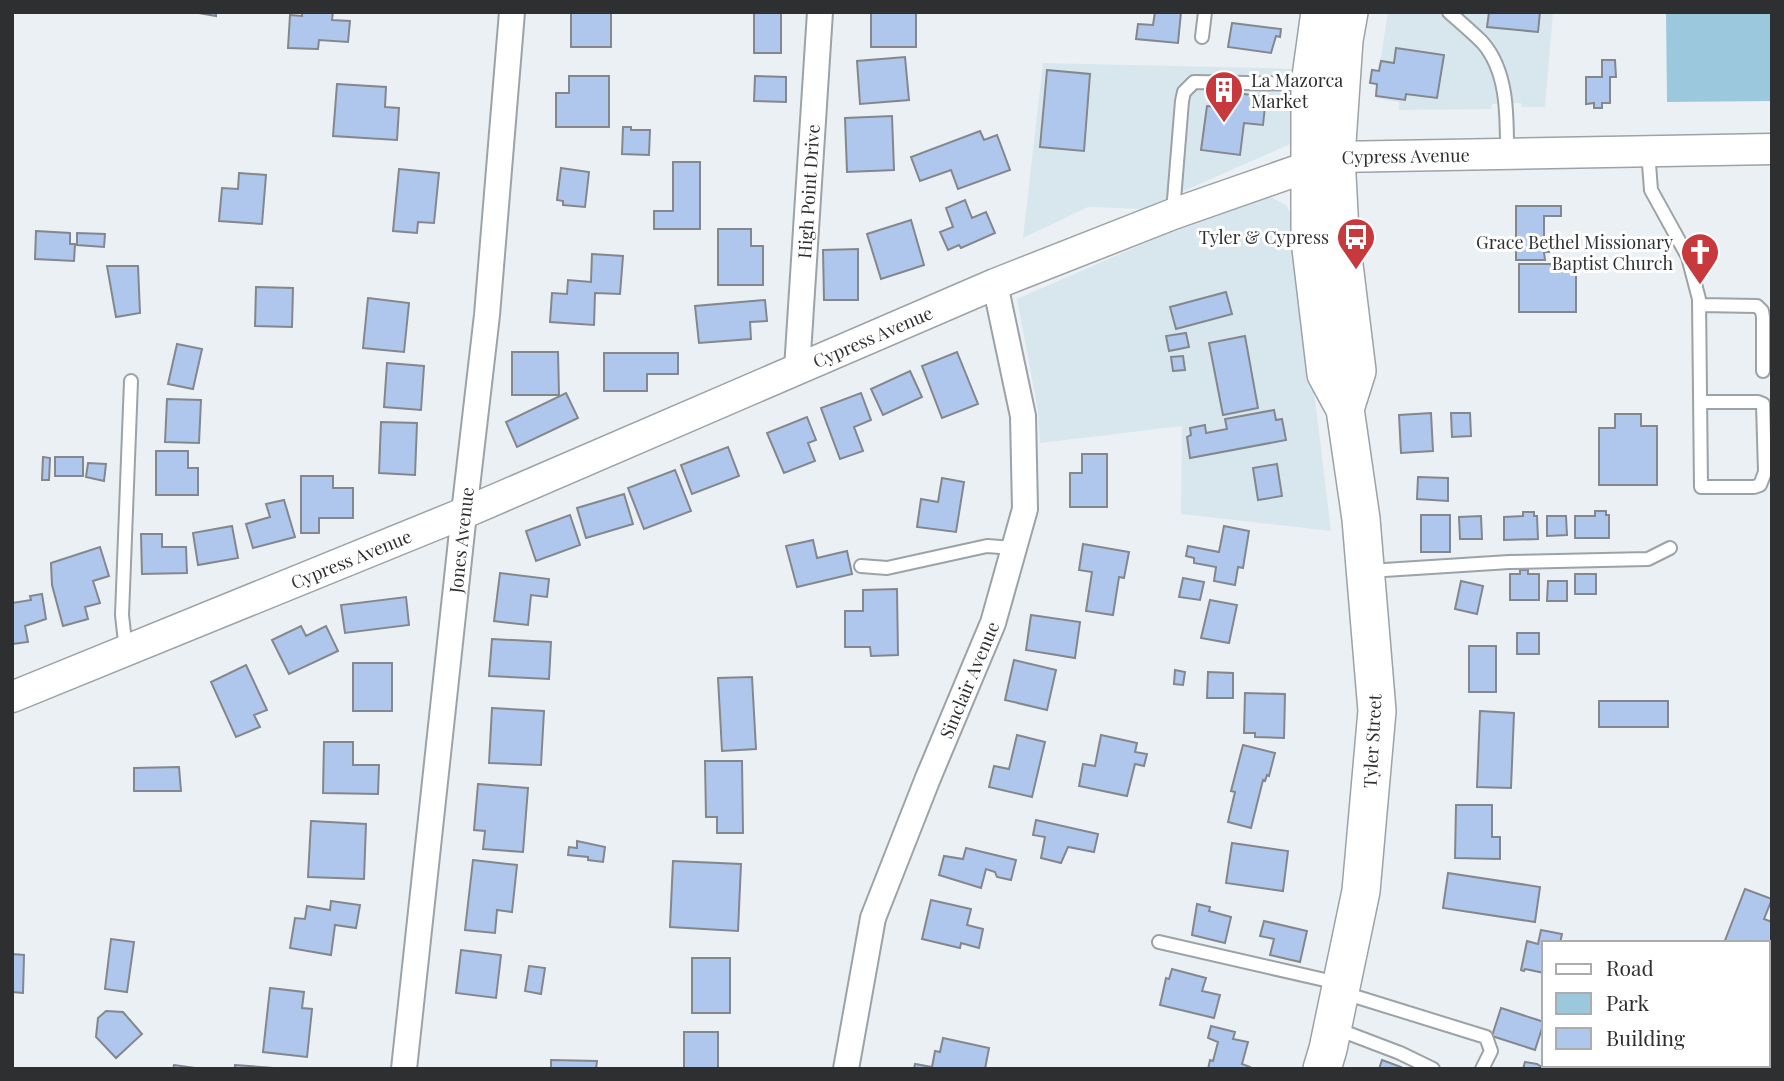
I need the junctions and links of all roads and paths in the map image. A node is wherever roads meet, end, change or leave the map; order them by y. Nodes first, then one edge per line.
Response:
1 (512, 12) edge
2 (820, 12) edge
3 (1205, 12) edge
4 (1320, 12) edge
5 (1349, 12) edge
6 (1450, 12) edge
7 (1202, 37) dead end
8 (1310, 84) junction
9 (1772, 149) edge
10 (1648, 150) junction
11 (1507, 153) junction
12 (1323, 162) junction
13 (1173, 214) junction
14 (995, 284) junction
15 (1700, 305) junction
16 (797, 369) junction
17 (1763, 371) dead end
18 (131, 381) dead end
19 (1701, 402) junction
20 (464, 513) junction
21 (1014, 548) junction
22 (1670, 548) dead end
23 (861, 565) dead end
24 (1366, 571) junction
25 (127, 652) junction
26 (12, 698) edge
27 (1159, 942) dead end
28 (1338, 1001) junction
29 (404, 1069) edge
30 (846, 1069) edge
31 (1322, 1069) edge
32 (1433, 1069) edge
33 (1482, 1069) edge

1 - 20 street, Jones Avenue
2 - 16 street, High Point Drive
3 - 7 lane
4 - 8 main road, Tyler Street
5 - 12 main road, Tyler Street
6 - 11 lane
8 - 12 main road, Tyler Street
8 - 13 lane
9 - 10 street, Cypress Avenue
10 - 11 street, Cypress Avenue
10 - 15 lane
11 - 12 street, Cypress Avenue
12 - 13 street, Cypress Avenue
12 - 24 main road, Tyler Street
13 - 14 street, Cypress Avenue
14 - 16 street, Cypress Avenue
14 - 21 street, Sinclair Avenue
15 - 17 lane
15 - 19 lane
16 - 20 street, Cypress Avenue
18 - 25 lane
19 - 19 lane
20 - 25 street, Cypress Avenue
20 - 29 street, Jones Avenue
21 - 23 lane
21 - 30 street, Sinclair Avenue
22 - 24 lane
24 - 28 main road, Tyler Street
25 - 26 street, Cypress Avenue
27 - 28 lane
28 - 31 main road, Tyler Street
28 - 32 lane
28 - 33 lane

